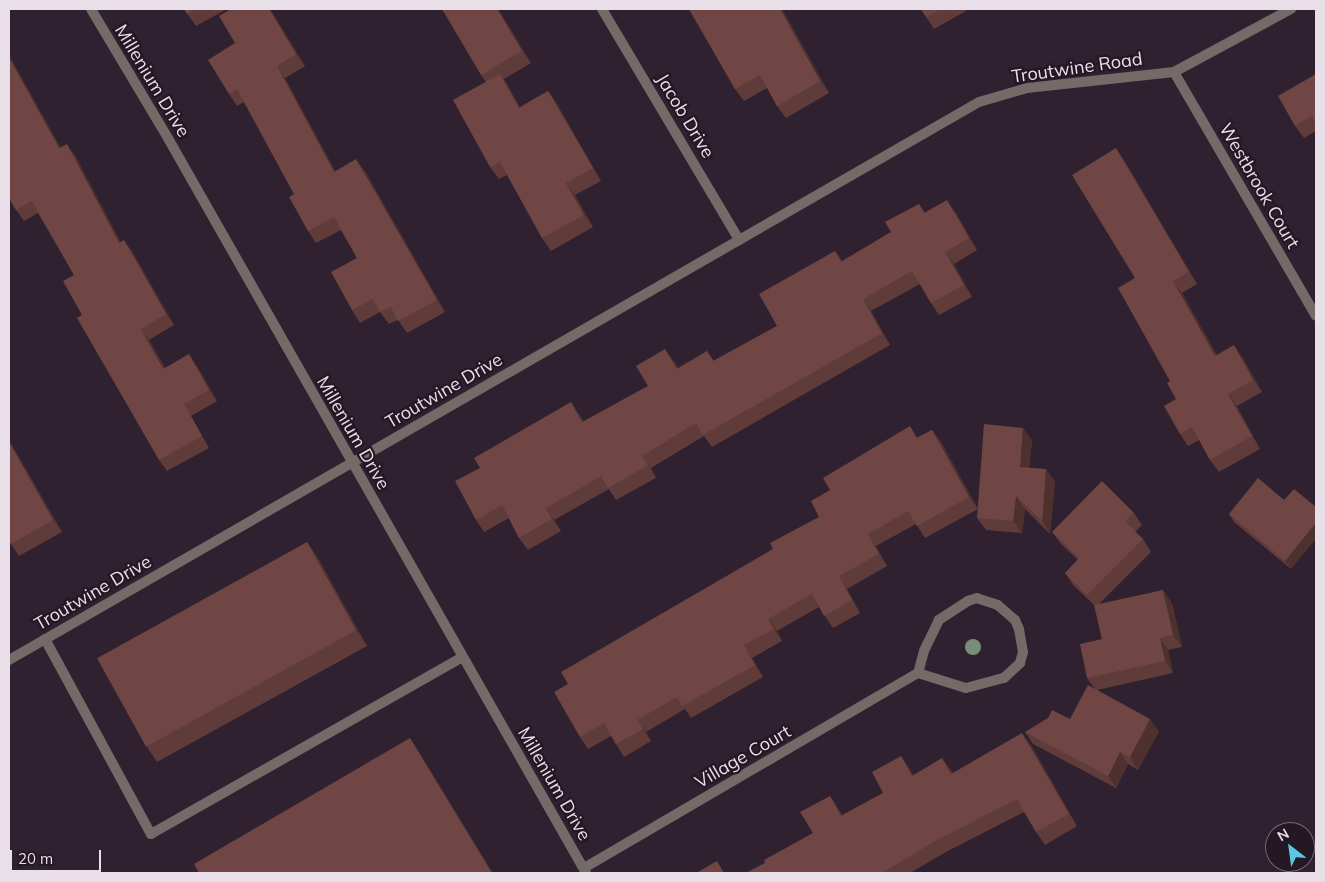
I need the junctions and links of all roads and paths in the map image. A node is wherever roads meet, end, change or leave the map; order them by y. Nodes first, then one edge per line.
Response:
1 (91, 9) edge
2 (602, 9) edge
3 (1291, 9) edge
4 (1174, 72) junction
5 (739, 240) junction
6 (1316, 316) edge
7 (351, 463) junction
8 (45, 639) junction
9 (462, 657) junction
10 (9, 660) edge
11 (918, 673) junction
12 (585, 871) edge

1 - 7 street, Millenium Drive
2 - 5 street, Jacob Drive
3 - 4 street, Troutwine Road
4 - 5 street, Troutwine Road
4 - 6 street, Westbrook Court
5 - 7 street, Troutwine Drive
7 - 8 street, Troutwine Drive
7 - 9 street, Millenium Drive
8 - 9 street
8 - 10 street, Troutwine Drive
9 - 12 street, Millenium Drive
11 - 11 street
11 - 12 street, Village Court

